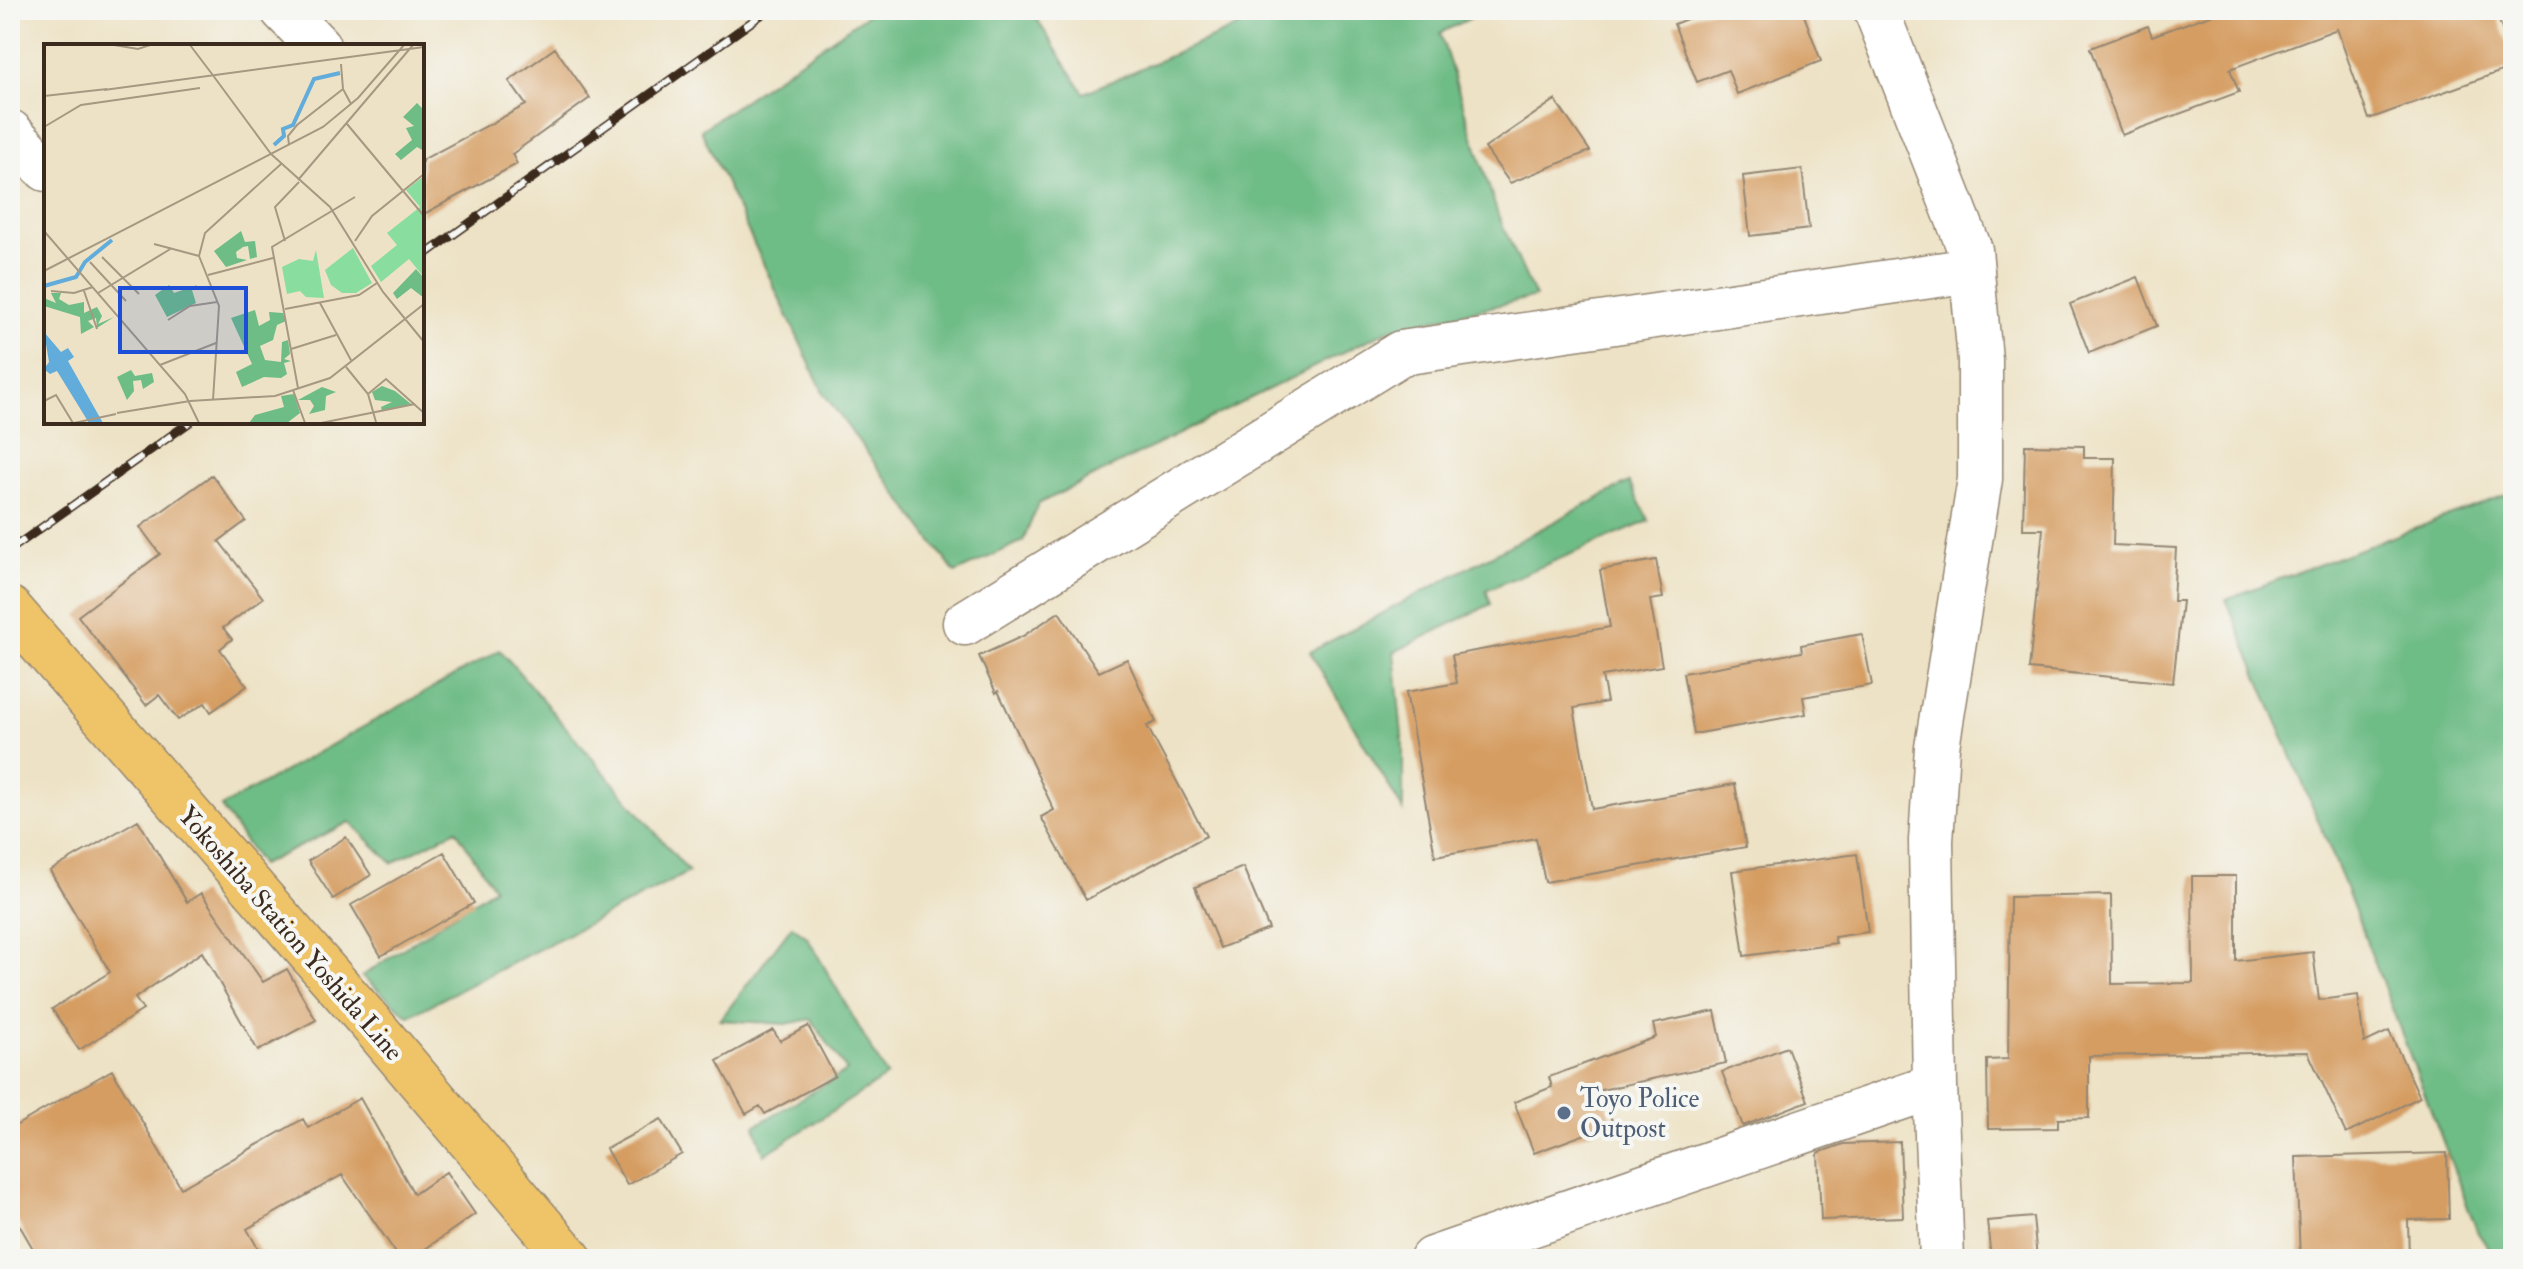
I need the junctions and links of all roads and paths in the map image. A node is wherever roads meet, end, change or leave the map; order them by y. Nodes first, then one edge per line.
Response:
1 (283, 10) edge
2 (1876, 10) edge
3 (316, 44) edge
4 (10, 132) edge
5 (44, 167) edge
6 (1972, 270) junction
7 (10, 609) edge
8 (965, 623) dead end
9 (1935, 1086) junction
10 (570, 1259) edge
11 (1432, 1259) edge
12 (1942, 1259) edge

1 - 3 street
2 - 6 street
4 - 5 street
6 - 8 street
6 - 9 street
7 - 10 main road, Yokoshiba Station Yoshida Line
9 - 11 street
9 - 12 street

